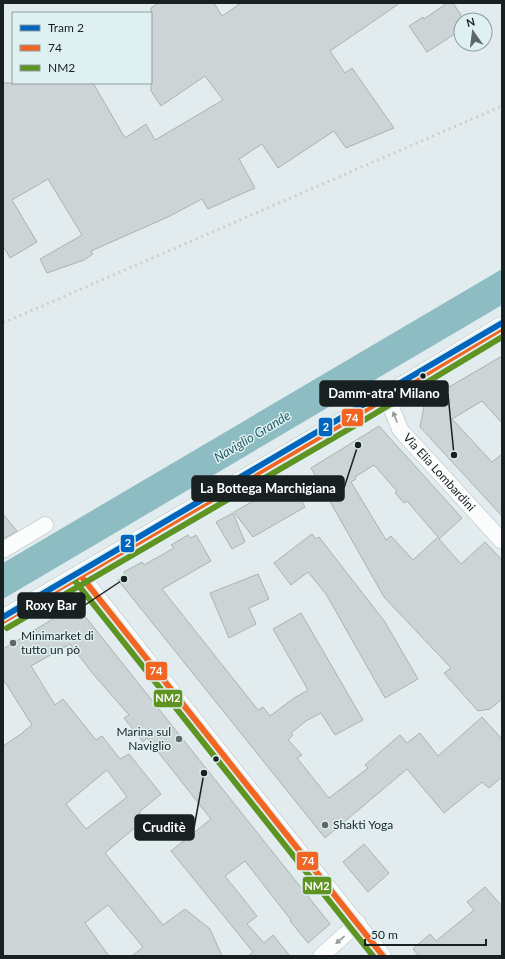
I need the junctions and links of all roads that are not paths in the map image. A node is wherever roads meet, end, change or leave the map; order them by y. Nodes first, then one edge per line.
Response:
1 (502, 328) edge
2 (387, 397) junction
3 (45, 525) dead end
4 (502, 541) edge
5 (3, 550) edge
6 (81, 576) junction
7 (3, 622) edge
8 (358, 923) junction
9 (321, 956) edge
10 (383, 956) edge

1 - 2 street
4 -> 2 street, Via Elia Lombardini
2 - 6 street
3 - 5 street
6 - 7 street
6 - 8 street
8 -> 9 street
8 - 10 street

